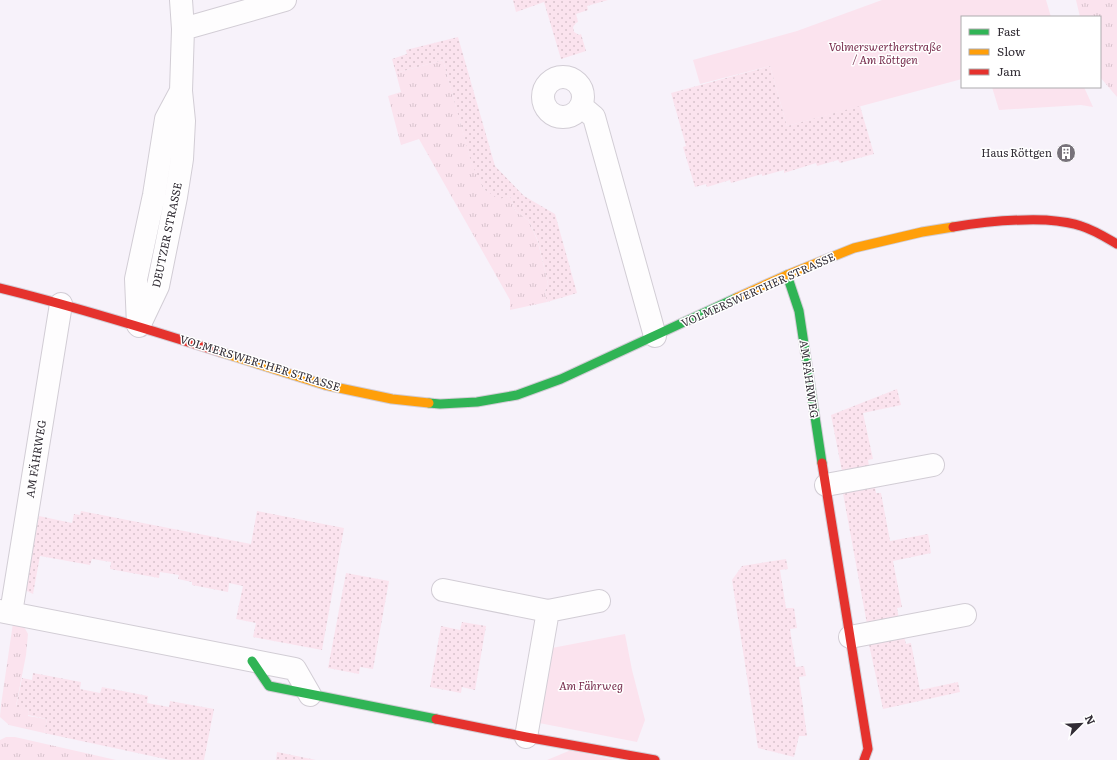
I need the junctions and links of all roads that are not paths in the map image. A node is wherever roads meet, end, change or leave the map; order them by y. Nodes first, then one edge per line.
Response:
1 (181, 0) edge
2 (285, 0) edge
3 (183, 29) junction
4 (580, 106) dead end
5 (1117, 244) edge
6 (787, 274) junction
7 (0, 288) edge
8 (61, 304) junction
9 (138, 326) junction
10 (655, 336) junction
11 (933, 465) dead end
12 (826, 485) junction
13 (443, 590) dead end
14 (599, 600) dead end
15 (548, 611) junction
16 (5, 612) edge
17 (965, 615) dead end
18 (850, 637) junction
19 (310, 695) joint
20 (526, 737) junction
21 (655, 760) edge
22 (864, 760) edge

1 - 3 street, DEUTZER STRASSE
2 - 3 street
3 - 9 street, DEUTZER STRASSE
4 - 10 street
5 - 6 street, VOLMERSWERTHER STRASSE
6 - 10 street, VOLMERSWERTHER STRASSE
6 - 12 street, AM FÄHRWEG
7 - 8 street, VOLMERSWERTHER STRASSE
8 - 9 street, VOLMERSWERTHER STRASSE
8 - 16 street, AM FÄHRWEG
9 - 10 street, VOLMERSWERTHER STRASSE
11 - 12 street
12 - 18 street, AM FÄHRWEG
13 - 15 street
14 - 15 street
15 - 20 street
16 - 19 street, AM FÄHRWEG
17 - 18 street
18 - 22 street, AM FÄHRWEG
19 - 20 street, AM FÄHRWEG
20 - 21 street, AM FÄHRWEG

